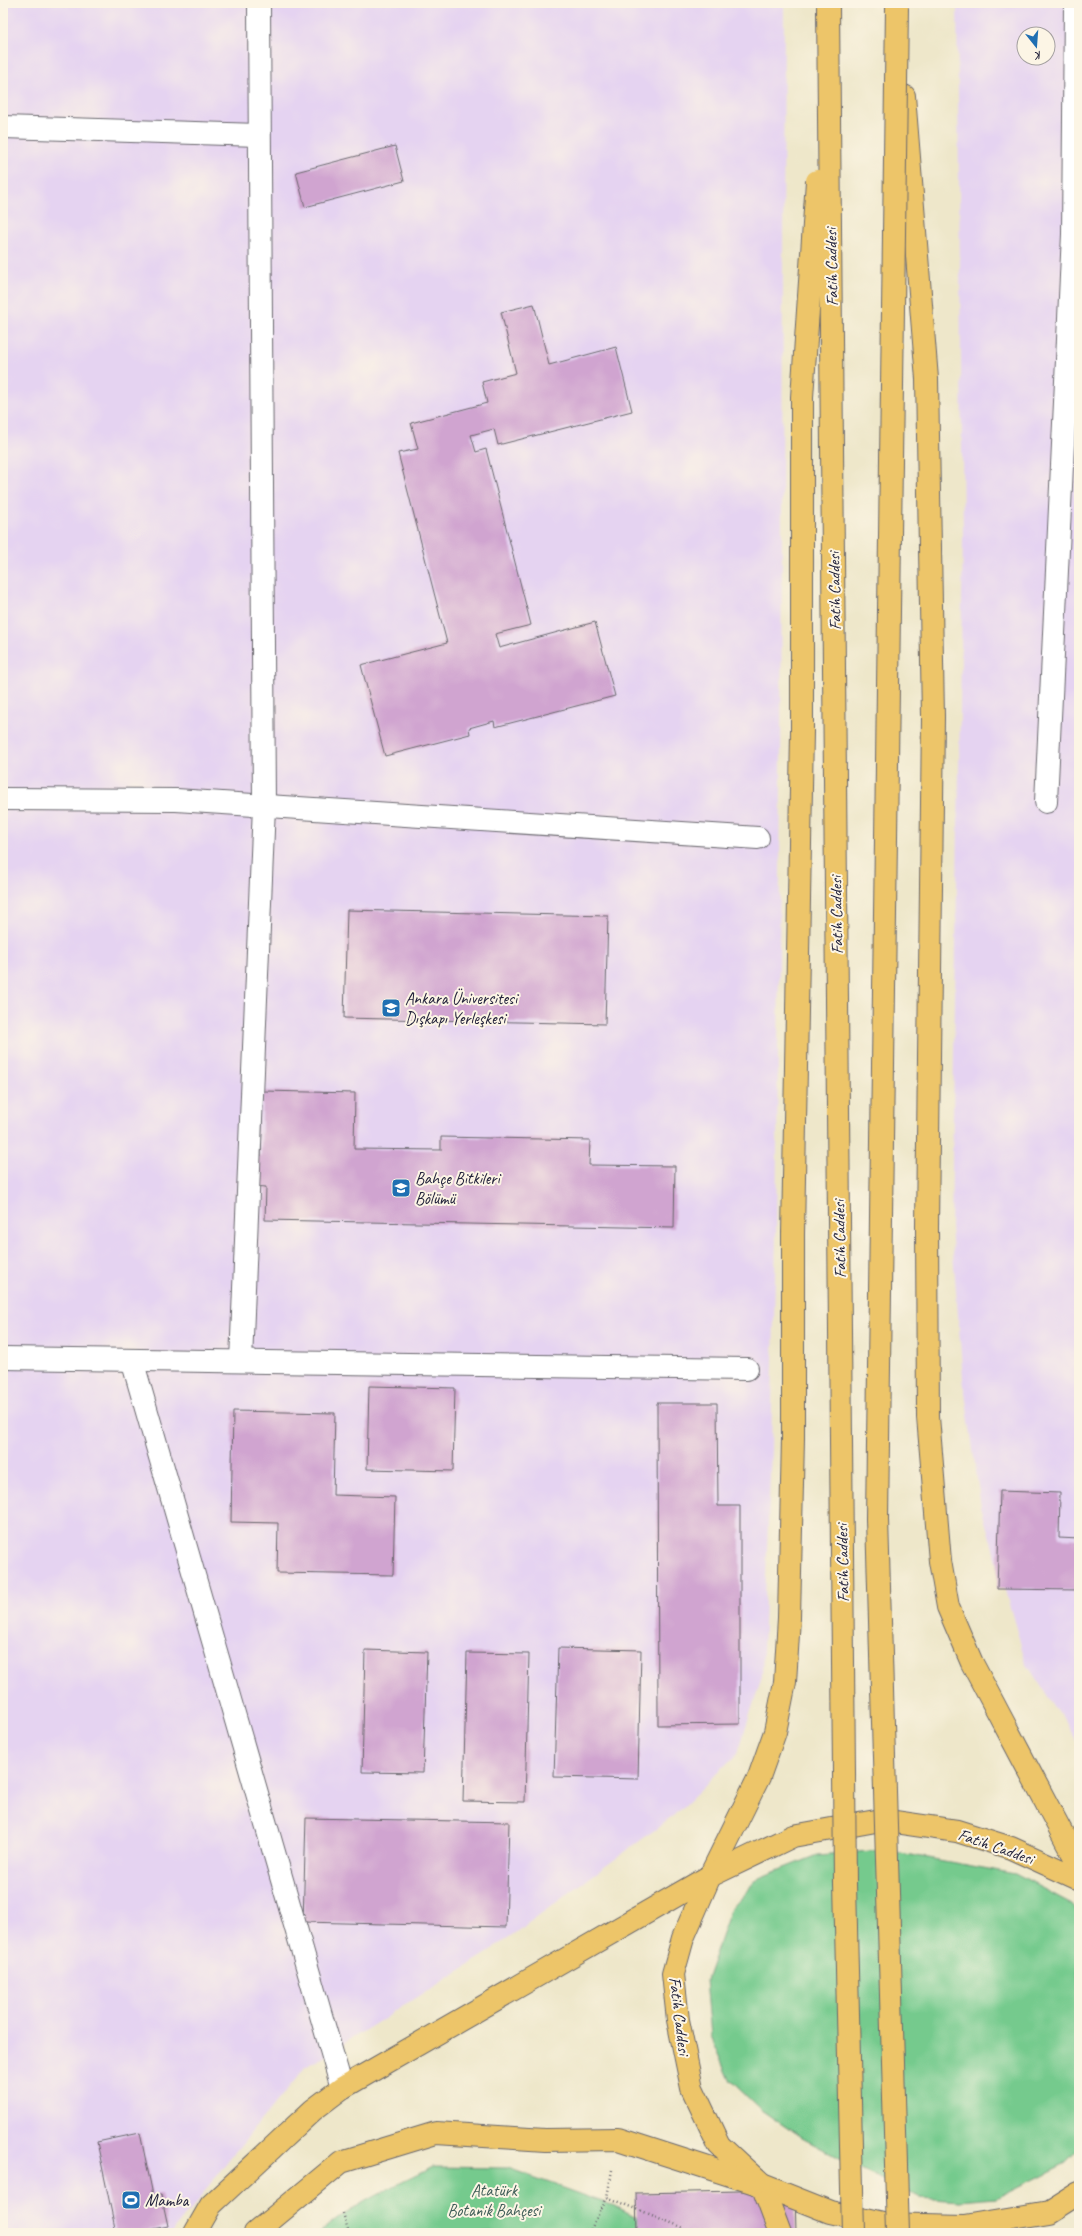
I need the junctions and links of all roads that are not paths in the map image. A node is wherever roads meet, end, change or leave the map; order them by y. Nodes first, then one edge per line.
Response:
1 (259, 3) edge
2 (1076, 3) edge
3 (828, 5) edge
4 (897, 5) edge
5 (3, 127) edge
6 (259, 135) junction
7 (3, 799) edge
8 (1046, 802) dead end
9 (264, 806) junction
10 (758, 838) dead end
11 (3, 1358) edge
12 (132, 1360) junction
13 (241, 1361) junction
14 (747, 1369) dead end
15 (1079, 1865) edge
16 (710, 1876) junction
17 (1079, 1879) edge
18 (342, 2088) junction
19 (762, 2185) junction
20 (1079, 2193) edge
21 (1049, 2212) junction
22 (195, 2233) edge
23 (255, 2233) edge
24 (780, 2233) edge
25 (853, 2233) edge
26 (898, 2233) edge
27 (1035, 2233) edge

1 - 6 street
2 - 8 street
3 - 16 main road, bridge
3 - 25 main road, Fatih Caddesi, bridge
4 - 15 main road, bridge
4 - 26 main road, Fatih Caddesi, bridge
5 - 6 street
6 - 9 street
7 - 9 street
9 - 10 street
9 - 13 street
11 - 12 street
12 - 13 street
12 - 18 street
13 - 14 street
16 - 17 main road, Fatih Caddesi
16 - 18 main road
16 - 19 main road, Fatih Caddesi
18 - 22 main road
19 - 21 main road, Fatih Caddesi
19 - 23 main road
19 - 24 main road
20 - 21 main road, Fatih Caddesi
21 - 27 main road

